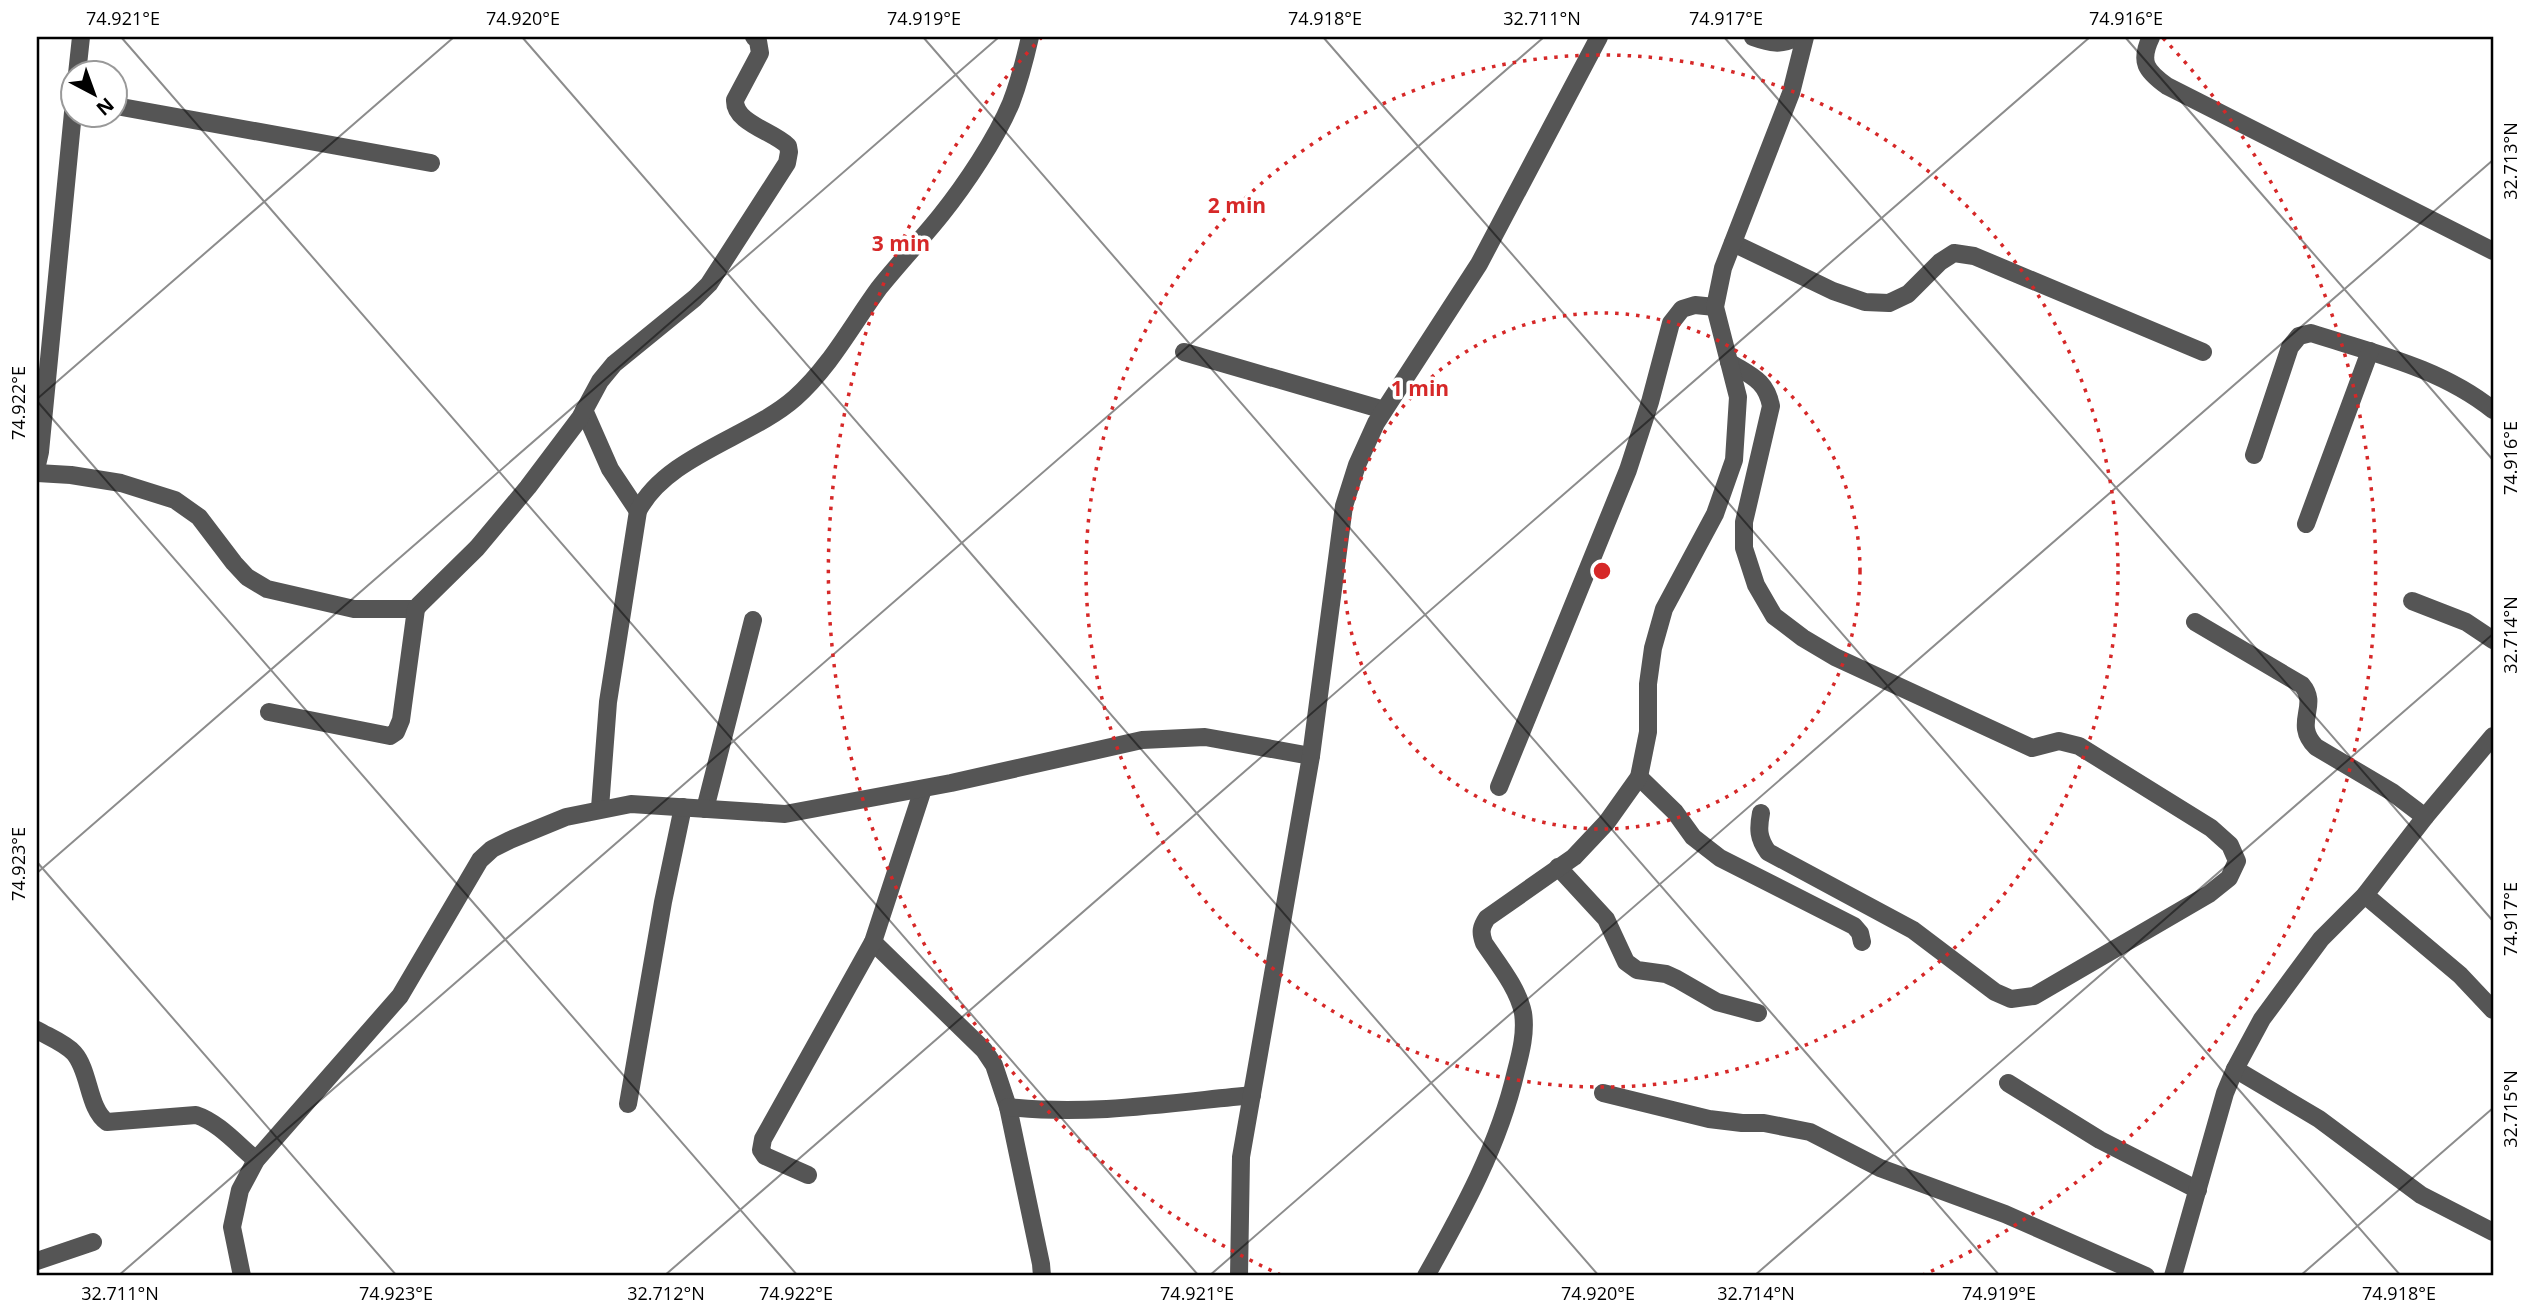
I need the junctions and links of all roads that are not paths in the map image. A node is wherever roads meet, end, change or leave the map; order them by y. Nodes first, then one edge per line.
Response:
1 (80, 37) edge
2 (754, 37) edge
3 (1030, 37) edge
4 (1599, 37) edge
5 (1753, 37) edge
6 (1797, 37) edge
7 (1805, 37) edge
8 (2151, 37) edge
9 (78, 60) edge
10 (130, 109) edge
11 (71, 130) edge
12 (431, 163) dead end
13 (1732, 243) junction
14 (2493, 251) edge
15 (1715, 307) junction
16 (2370, 351) junction
17 (1184, 352) dead end
18 (2203, 352) dead end
19 (1729, 362) junction
20 (42, 372) edge
21 (584, 410) junction
22 (1384, 410) junction
23 (2493, 410) edge
24 (2254, 455) dead end
25 (37, 465) edge
26 (37, 473) edge
27 (638, 511) junction
28 (2306, 524) dead end
29 (2412, 601) dead end
30 (416, 609) junction
31 (754, 620) dead end
32 (2195, 622) dead end
33 (2493, 640) edge
34 (269, 712) dead end
35 (2493, 736) edge
36 (1311, 756) junction
37 (1639, 777) junction
38 (1499, 787) dead end
39 (923, 789) junction
40 (683, 807) junction
41 (600, 808) junction
42 (705, 809) junction
43 (1761, 813) dead end
44 (2425, 817) junction
45 (1558, 867) junction
46 (2365, 895) junction
47 (873, 942) junction
48 (1862, 942) dead end
49 (2493, 1010) edge
50 (1758, 1013) dead end
51 (37, 1030) edge
52 (2235, 1069) junction
53 (2008, 1083) dead end
54 (1603, 1093) dead end
55 (1252, 1095) junction
56 (628, 1104) dead end
57 (1008, 1107) junction
58 (256, 1160) junction
59 (808, 1175) dead end
60 (2198, 1190) junction
61 (2493, 1232) edge
62 (93, 1242) dead end
63 (37, 1261) edge
64 (242, 1276) edge
65 (1042, 1276) edge
66 (1239, 1276) edge
67 (1426, 1276) edge
68 (2146, 1276) edge
69 (2173, 1276) edge

1 - 9 street
2 - 21 street
3 - 27 street
4 - 22 street
5 - 6 street
7 - 13 street
8 - 14 street
10 - 12 street
11 - 20 street
13 - 15 street
13 - 18 street
15 - 19 street
15 - 38 street
16 - 23 street
16 - 24 street
16 - 28 street
17 - 22 street
19 - 37 street
19 - 43 street
20 - 25 street
21 - 27 street
21 - 30 street
22 - 36 street
26 - 30 street
27 - 41 street
29 - 33 street
30 - 34 street
31 - 42 street
32 - 44 street
35 - 44 street
36 - 39 street
36 - 55 street
37 - 45 street
37 - 48 street
39 - 42 street
39 - 47 street
40 - 41 street
40 - 42 street
40 - 56 street
41 - 58 street
44 - 46 street
45 - 50 street
45 - 67 street
46 - 49 street
46 - 52 street
47 - 57 street
47 - 59 street
51 - 58 street
52 - 60 street
52 - 61 street
53 - 60 street
54 - 68 street
55 - 57 street
55 - 66 street
57 - 65 street
58 - 64 street
60 - 69 street
62 - 63 street

